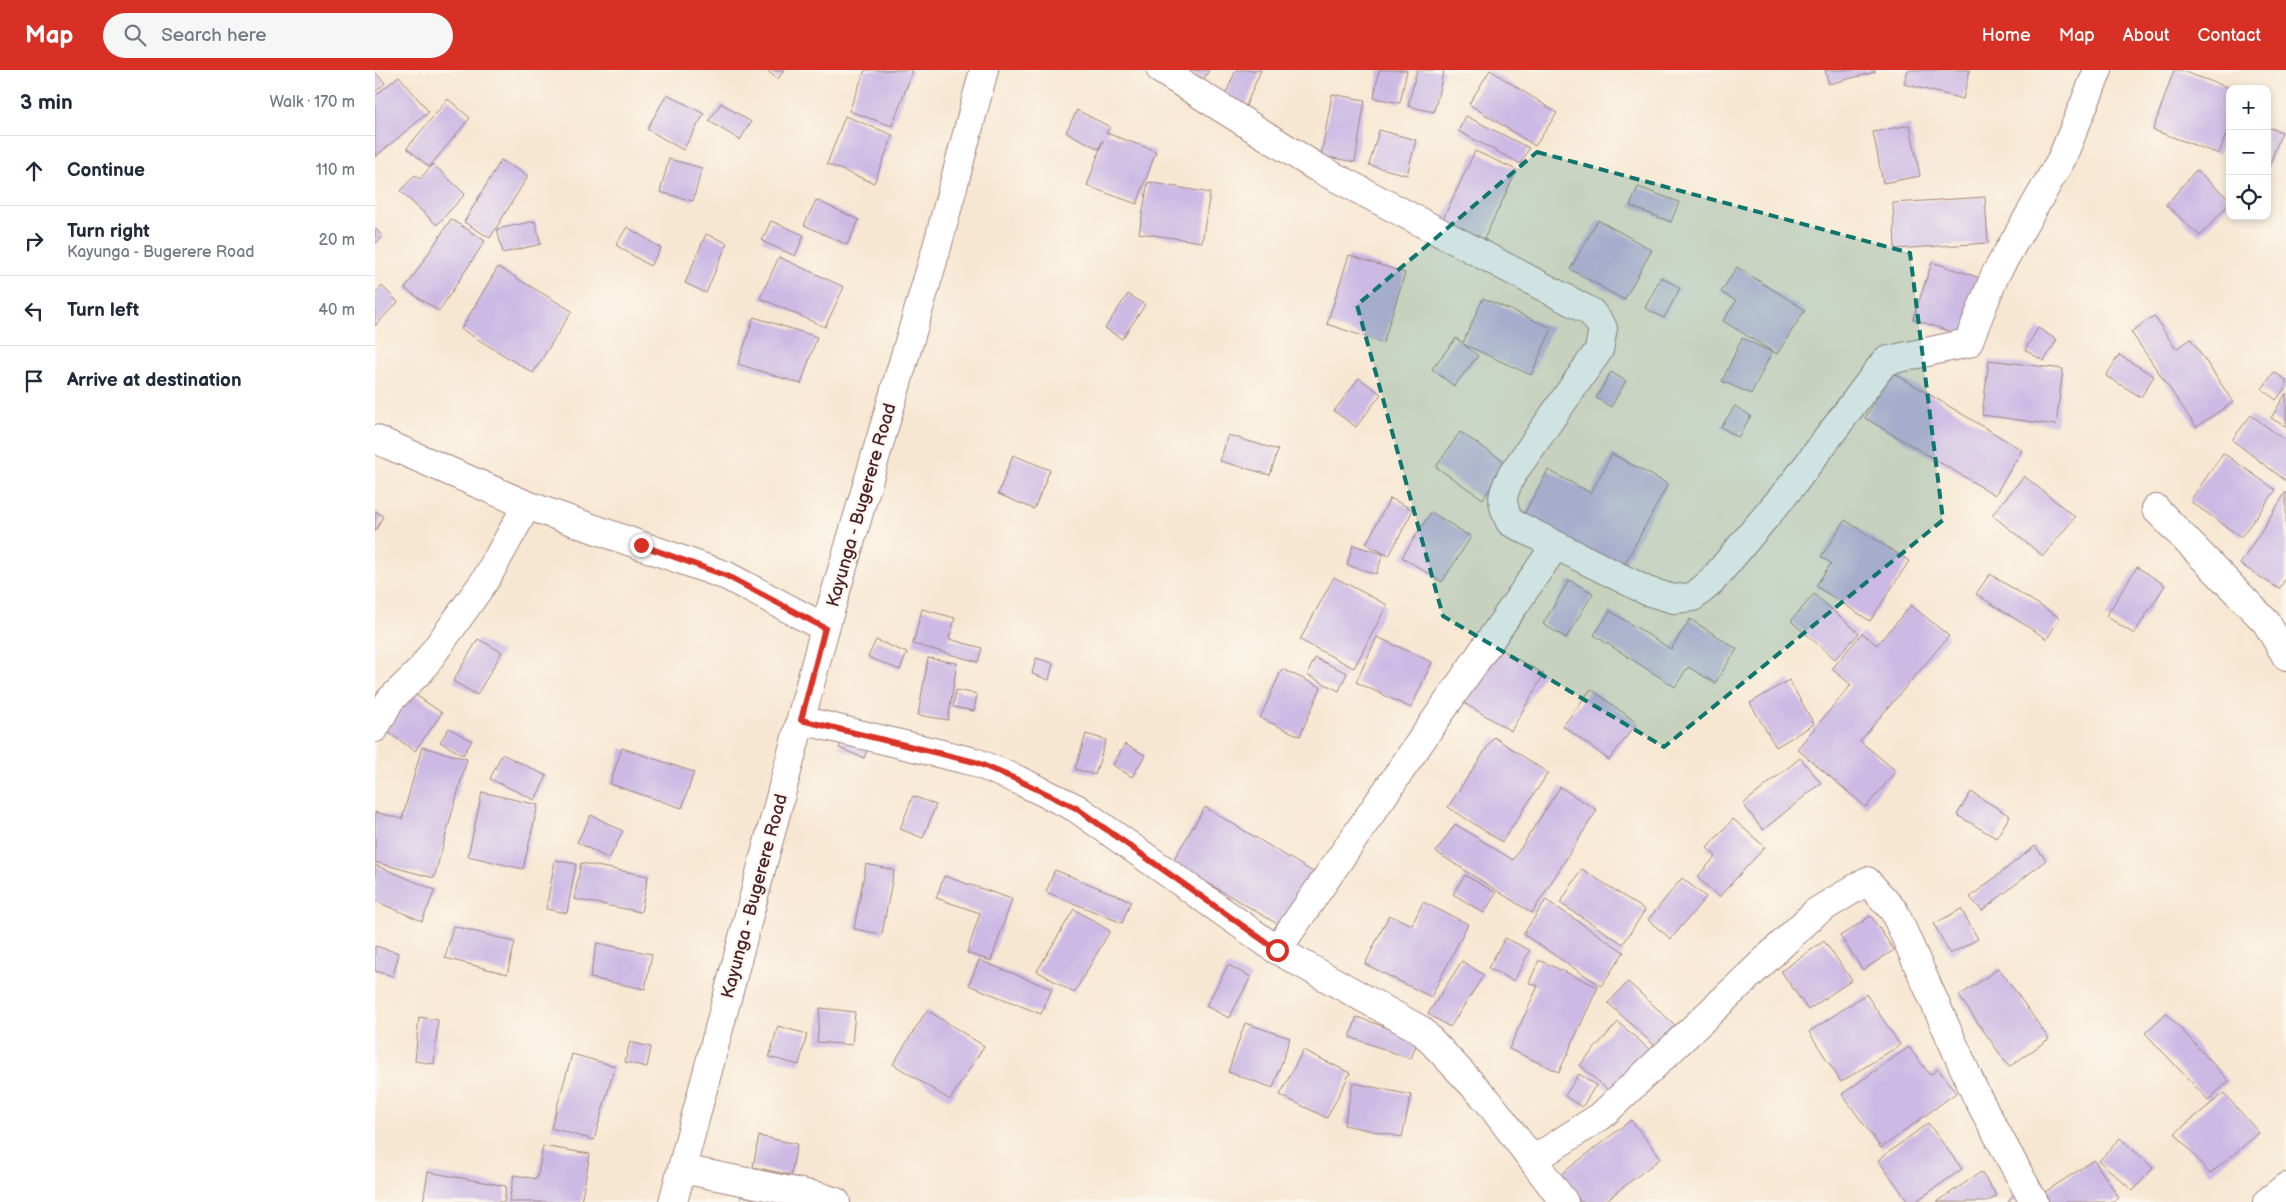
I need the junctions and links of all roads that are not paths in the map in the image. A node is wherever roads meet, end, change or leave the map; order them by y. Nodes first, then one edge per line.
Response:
1 (983, 70) edge
2 (1161, 70) edge
3 (2098, 70) edge
4 (375, 439) edge
5 (527, 505) junction
6 (2157, 509) dead end
7 (1555, 546) junction
8 (825, 628) junction
9 (2286, 656) edge
10 (801, 720) junction
11 (375, 728) edge
12 (1277, 950) junction
13 (1533, 1160) junction
14 (682, 1169) junction
15 (2286, 1187) edge
16 (673, 1202) edge
17 (835, 1202) edge
18 (1564, 1202) edge
19 (2034, 1202) edge
20 (2267, 1202) edge

1 - 8 street, Kayunga - Bugerere Road
2 - 7 street
3 - 7 street
4 - 5 street
5 - 8 street
5 - 11 street
6 - 9 street
7 - 12 street
8 - 10 street, Kayunga - Bugerere Road
10 - 12 street
10 - 14 street, Kayunga - Bugerere Road
12 - 13 street
13 - 18 street
13 - 19 street
14 - 16 street, Kayunga - Bugerere Road
14 - 17 street
15 - 20 street

